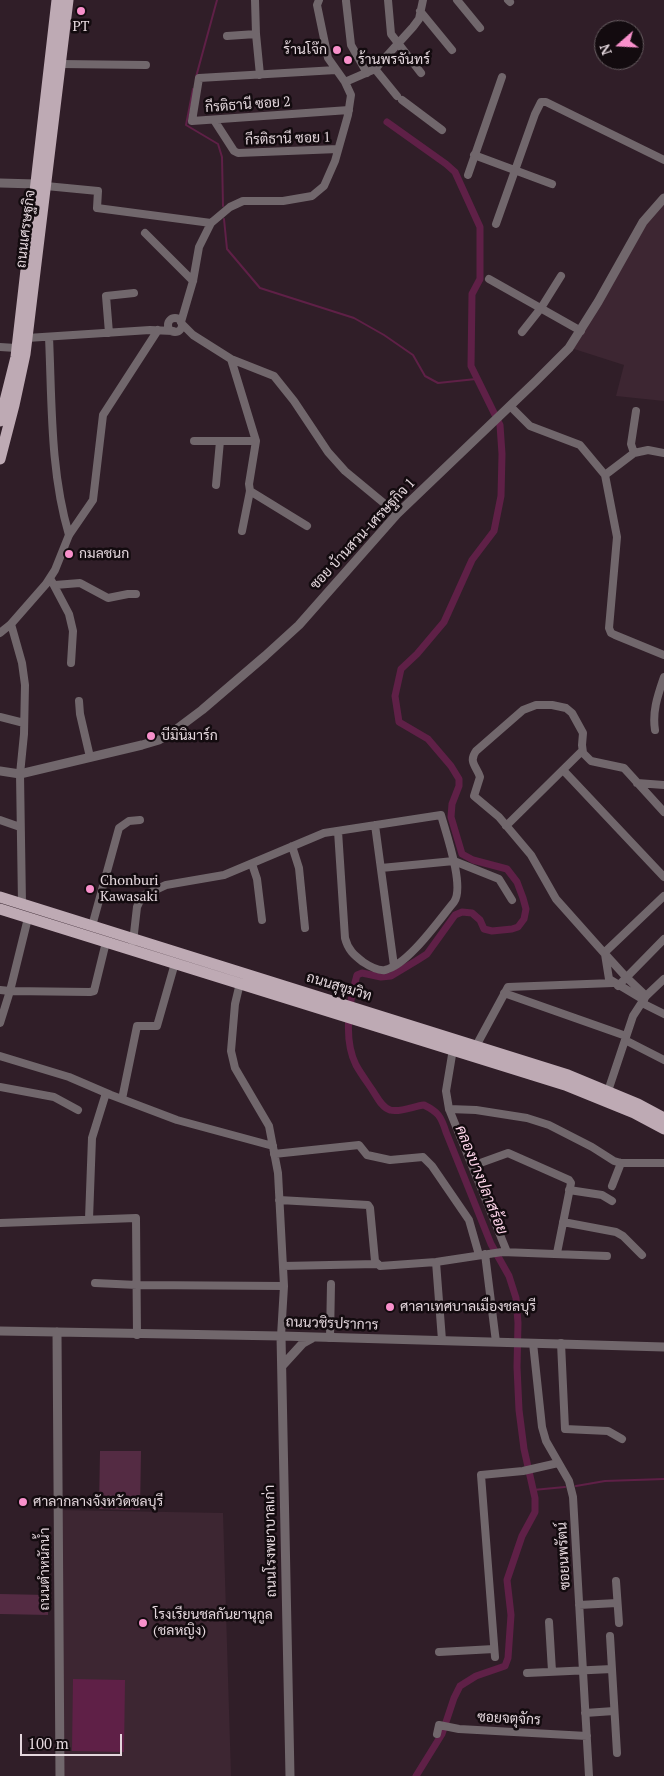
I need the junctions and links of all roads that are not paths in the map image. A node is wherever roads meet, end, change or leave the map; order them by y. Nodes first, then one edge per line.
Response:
1 (57, 0) edge
2 (68, 0) edge
3 (255, 0) edge
4 (319, 0) edge
5 (388, 0) edge
6 (423, 0) edge
7 (457, 0) edge
8 (346, 1) edge
9 (420, 11) junction
10 (480, 28) dead end
11 (256, 34) junction
12 (227, 36) dead end
13 (398, 45) junction
14 (452, 50) dead end
15 (60, 64) junction
16 (146, 65) dead end
17 (375, 69) junction
18 (336, 70) junction
19 (366, 73) junction
20 (421, 73) dead end
21 (260, 75) junction
22 (502, 77) dead end
23 (345, 82) junction
24 (350, 110) junction
25 (214, 120) junction
26 (442, 130) dead end
27 (338, 149) junction
28 (474, 155) junction
29 (664, 160) edge
30 (515, 171) junction
31 (468, 176) dead end
32 (0, 183) edge
33 (552, 184) dead end
34 (41, 185) junction
35 (664, 198) edge
36 (211, 222) junction
37 (496, 224) dead end
38 (145, 232) dead end
39 (561, 276) dead end
40 (489, 279) dead end
41 (192, 281) junction
42 (134, 293) dead end
43 (187, 298) junction
44 (541, 308) junction
45 (171, 320) junction
46 (182, 323) junction
47 (154, 330) junction
48 (581, 331) junction
49 (174, 332) junction
50 (522, 332) dead end
51 (109, 333) junction
52 (193, 335) junction
53 (48, 337) junction
54 (27, 338) junction
55 (0, 347) edge
56 (16, 348) junction
57 (231, 359) junction
58 (5, 382) edge
59 (510, 406) junction
60 (636, 411) dead end
61 (0, 420) edge
62 (194, 441) dead end
63 (220, 441) junction
64 (256, 441) junction
65 (634, 453) junction
66 (664, 454) edge
67 (0, 459) edge
68 (606, 475) junction
69 (216, 485) dead end
70 (250, 491) junction
71 (397, 514) junction
72 (307, 526) dead end
73 (242, 531) dead end
74 (69, 535) junction
75 (50, 578) junction
76 (55, 585) junction
77 (136, 594) dead end
78 (11, 624) junction
79 (0, 632) edge
80 (664, 655) edge
81 (71, 663) dead end
82 (664, 677) edge
83 (79, 701) dead end
84 (0, 717) edge
85 (24, 723) junction
86 (655, 730) dead end
87 (582, 751) junction
88 (90, 757) junction
89 (562, 770) junction
90 (0, 771) edge
91 (20, 774) junction
92 (637, 783) junction
93 (664, 785) edge
94 (664, 812) edge
95 (0, 820) edge
96 (140, 820) dead end
97 (375, 825) junction
98 (506, 826) junction
99 (20, 827) junction
100 (338, 830) junction
101 (292, 846) junction
102 (454, 861) junction
103 (252, 864) junction
104 (381, 868) junction
105 (664, 877) edge
106 (664, 896) edge
107 (0, 897) edge
108 (512, 900) dead end
109 (22, 904) junction
110 (0, 909) edge
111 (28, 918) junction
112 (262, 920) dead end
113 (92, 926) junction
114 (305, 928) dead end
115 (664, 939) edge
116 (106, 942) junction
117 (133, 945) junction
118 (605, 954) junction
119 (174, 963) junction
120 (394, 966) junction
121 (626, 977) junction
122 (664, 979) edge
123 (240, 983) junction
124 (616, 984) junction
125 (0, 990) edge
126 (10, 991) junction
127 (504, 993) junction
128 (644, 1000) junction
129 (347, 1011) junction
130 (664, 1014) edge
131 (0, 1023) edge
132 (410, 1030) junction
133 (626, 1038) junction
134 (476, 1046) junction
135 (453, 1049) junction
136 (0, 1056) edge
137 (664, 1060) edge
138 (0, 1087) edge
139 (608, 1090) junction
140 (106, 1093) junction
141 (122, 1099) junction
142 (449, 1109) junction
143 (78, 1110) dead end
144 (664, 1118) edge
145 (664, 1129) edge
146 (273, 1150) junction
147 (621, 1163) junction
148 (664, 1163) edge
149 (472, 1166) junction
150 (612, 1186) dead end
151 (569, 1190) junction
152 (280, 1200) junction
153 (612, 1201) dead end
154 (90, 1219) junction
155 (563, 1222) junction
156 (0, 1223) edge
157 (504, 1252) junction
158 (557, 1253) junction
159 (485, 1254) junction
160 (642, 1255) dead end
161 (607, 1256) dead end
162 (436, 1262) junction
163 (377, 1264) junction
164 (283, 1266) junction
165 (95, 1284) dead end
166 (331, 1284) dead end
167 (137, 1285) junction
168 (284, 1286) junction
169 (0, 1331) edge
170 (57, 1332) junction
171 (137, 1335) junction
172 (251, 1336) junction
173 (281, 1336) junction
174 (314, 1337) junction
175 (330, 1338) junction
176 (442, 1340) junction
177 (496, 1342) junction
178 (528, 1342) junction
179 (561, 1343) junction
180 (664, 1347) edge
181 (281, 1356) junction
182 (282, 1366) junction
183 (622, 1439) dead end
184 (558, 1463) junction
185 (616, 1582) dead end
186 (617, 1603) junction
187 (579, 1605) junction
188 (549, 1622) dead end
189 (619, 1623) dead end
190 (610, 1636) dead end
191 (439, 1652) dead end
192 (612, 1669) junction
193 (583, 1670) junction
194 (552, 1671) junction
195 (527, 1673) dead end
196 (614, 1711) junction
197 (585, 1713) junction
198 (437, 1734) dead end
199 (587, 1736) junction
200 (617, 1753) dead end
201 (60, 1776) edge
202 (290, 1776) edge
203 (589, 1776) edge
204 (595, 1776) edge

1 - 34 main road, ถนนเศรษฐกิจ
2 - 15 main road, ถนนเศรษฐกิจ
3 - 11 street
4 - 18 street
5 - 13 street
6 - 9 street
7 - 10 street
8 - 19 street
9 - 13 street
9 - 14 street
11 - 12 street
11 - 21 street
13 - 17 street
13 - 20 street
15 - 16 street
15 - 34 main road, ถนนเศรษฐกิจ
17 - 19 street
17 - 26 street
18 - 21 street
18 - 23 street
19 - 23 street
21 - 25 street, กีรติธานี ซอย 2
22 - 28 street
23 - 24 street
24 - 25 street, กีรติธานี ซอย 2
24 - 27 street
25 - 27 street, กีรติธานี ซอย 1
27 - 36 street, กีรติธานี ซอย 1
28 - 30 street
28 - 31 street
29 - 30 street
30 - 33 street
30 - 37 street
32 - 34 street
34 - 36 street
34 - 54 main road, ถนนเศรษฐกิจ
34 - 56 main road, ถนนเศรษฐกิจ
35 - 48 street, ซอย บ้านสวน-เศรษฐกิจ 1
36 - 41 street
38 - 41 street
39 - 44 street
40 - 44 street
41 - 43 street
42 - 51 street
43 - 45 street
43 - 46 street
44 - 48 street
44 - 50 street
45 - 46 street
45 - 47 street
45 - 49 street
46 - 49 street
46 - 52 street
47 - 49 street
47 - 51 street
47 - 74 street
48 - 59 street, ซอย บ้านสวน-เศรษฐกิจ 1
49 - 52 street
51 - 53 street
52 - 57 street
53 - 54 street
53 - 74 street
54 - 67 main road, ถนนเศรษฐกิจ
55 - 56 street
56 - 58 main road, ถนนเศรษฐกิจ
57 - 64 street
57 - 71 street
58 - 61 main road, ถนนเศรษฐกิจ
59 - 68 street
59 - 71 street, ซอย บ้านสวน-เศรษฐกิจ 1
60 - 65 street
62 - 63 street
63 - 64 street
63 - 69 street
64 - 70 street
65 - 66 street
65 - 68 street
68 - 80 street
70 - 72 street
70 - 73 street
71 - 88 street, ซอย บ้านสวน-เศรษฐกิจ 1
74 - 75 street
75 - 76 street
75 - 78 street
76 - 77 street
76 - 81 street
78 - 79 street
78 - 85 street
82 - 86 street
83 - 88 street
84 - 85 street
85 - 91 street
87 - 89 street
87 - 92 street
87 - 98 street
88 - 91 street, ซอย บ้านสวน-เศรษฐกิจ 1
89 - 98 street
89 - 105 street
90 - 91 street, ซอย บ้านสวน-เศรษฐกิจ 1
91 - 99 street
92 - 93 street
92 - 94 street
95 - 99 street
96 - 113 street
97 - 100 street
97 - 102 street
97 - 104 street
98 - 118 street
99 - 109 street
100 - 101 street
100 - 120 street
101 - 103 street
101 - 114 street
102 - 104 street
102 - 108 street
102 - 120 street
103 - 112 street
103 - 117 street
104 - 120 street
106 - 118 street
107 - 109 main road, ถนนสุขุมวิท
109 - 113 main road, ถนนสุขุมวิท
110 - 111 main road, ถนนสุขุมวิท
111 - 116 main road, ถนนสุขุมวิท
111 - 126 street
113 - 117 main road, ถนนสุขุมวิท
115 - 121 street
116 - 117 main road, ถนนสุขุมวิท
116 - 126 street
117 - 119 main road, ถนนสุขุมวิท
117 - 129 main road, ถนนสุขุมวิท
118 - 121 street
118 - 124 street
119 - 123 main road, ถนนสุขุมวิท
119 - 141 street
121 - 124 street
121 - 128 street
122 - 128 street
123 - 129 main road, ถนนสุขุมวิท
123 - 146 street
124 - 127 street
124 - 128 street
125 - 126 street
126 - 131 street
127 - 133 street
127 - 134 street
128 - 130 street
128 - 133 street
129 - 132 main road, ถนนสุขุมวิท
132 - 134 main road, ถนนสุขุมวิท
132 - 135 main road, ถนนสุขุมวิท
133 - 137 street
133 - 139 street
134 - 139 main road, ถนนสุขุมวิท
135 - 142 street
135 - 145 main road, ถนนสุขุมวิท
136 - 140 street
138 - 143 street
139 - 144 main road, ถนนสุขุมวิท
140 - 141 street
140 - 154 street
141 - 146 street
142 - 147 street
142 - 149 street
146 - 152 street
146 - 159 street
147 - 148 street
147 - 150 street
149 - 151 street
149 - 157 street
151 - 153 street
151 - 155 street
152 - 163 street
152 - 164 street
154 - 156 street
154 - 167 street
155 - 158 street
155 - 160 street
157 - 158 street
157 - 159 street
158 - 161 street
159 - 162 street
159 - 177 street
162 - 163 street
162 - 176 street
163 - 164 street
164 - 168 street
165 - 167 street
166 - 175 street
167 - 168 street
167 - 171 street
168 - 173 street
169 - 170 street, ถนนวชิรปราการ
170 - 171 street, ถนนวชิรปราการ
170 - 201 street, ถนนตำหนักน้ำ
171 - 172 street, ถนนวชิรปราการ
172 - 173 street, ถนนวชิรปราการ
172 - 181 street
173 - 174 street, ถนนวชิรปราการ
173 - 181 street, ถนนโรงพยาบาลเก่า
174 - 175 street, ถนนวชิรปราการ
174 - 182 street
175 - 176 street, ถนนวชิรปราการ
176 - 177 street, ถนนวชิรปราการ
177 - 178 street, ถนนวชิรปราการ
178 - 179 street, ถนนวชิรปราการ
178 - 184 street, ซอยนพรัตน์
179 - 180 street, ถนนวชิรปราการ
179 - 183 street
181 - 182 street, ถนนโรงพยาบาลเก่า
182 - 202 street, ถนนโรงพยาบาลเก่า
184 - 187 street, ซอยนพรัตน์
184 - 191 street
185 - 186 street
186 - 187 street
186 - 189 street
187 - 193 street, ซอยนพรัตน์
188 - 194 street
190 - 192 street
192 - 193 street
192 - 196 street
193 - 194 street
193 - 197 street, ซอยนพรัตน์
194 - 195 street
196 - 197 street
196 - 200 street
197 - 199 street, ซอยนพรัตน์
198 - 199 street, ซอยจตุจักร
199 - 203 street, ซอยนพรัตน์
203 - 204 street

